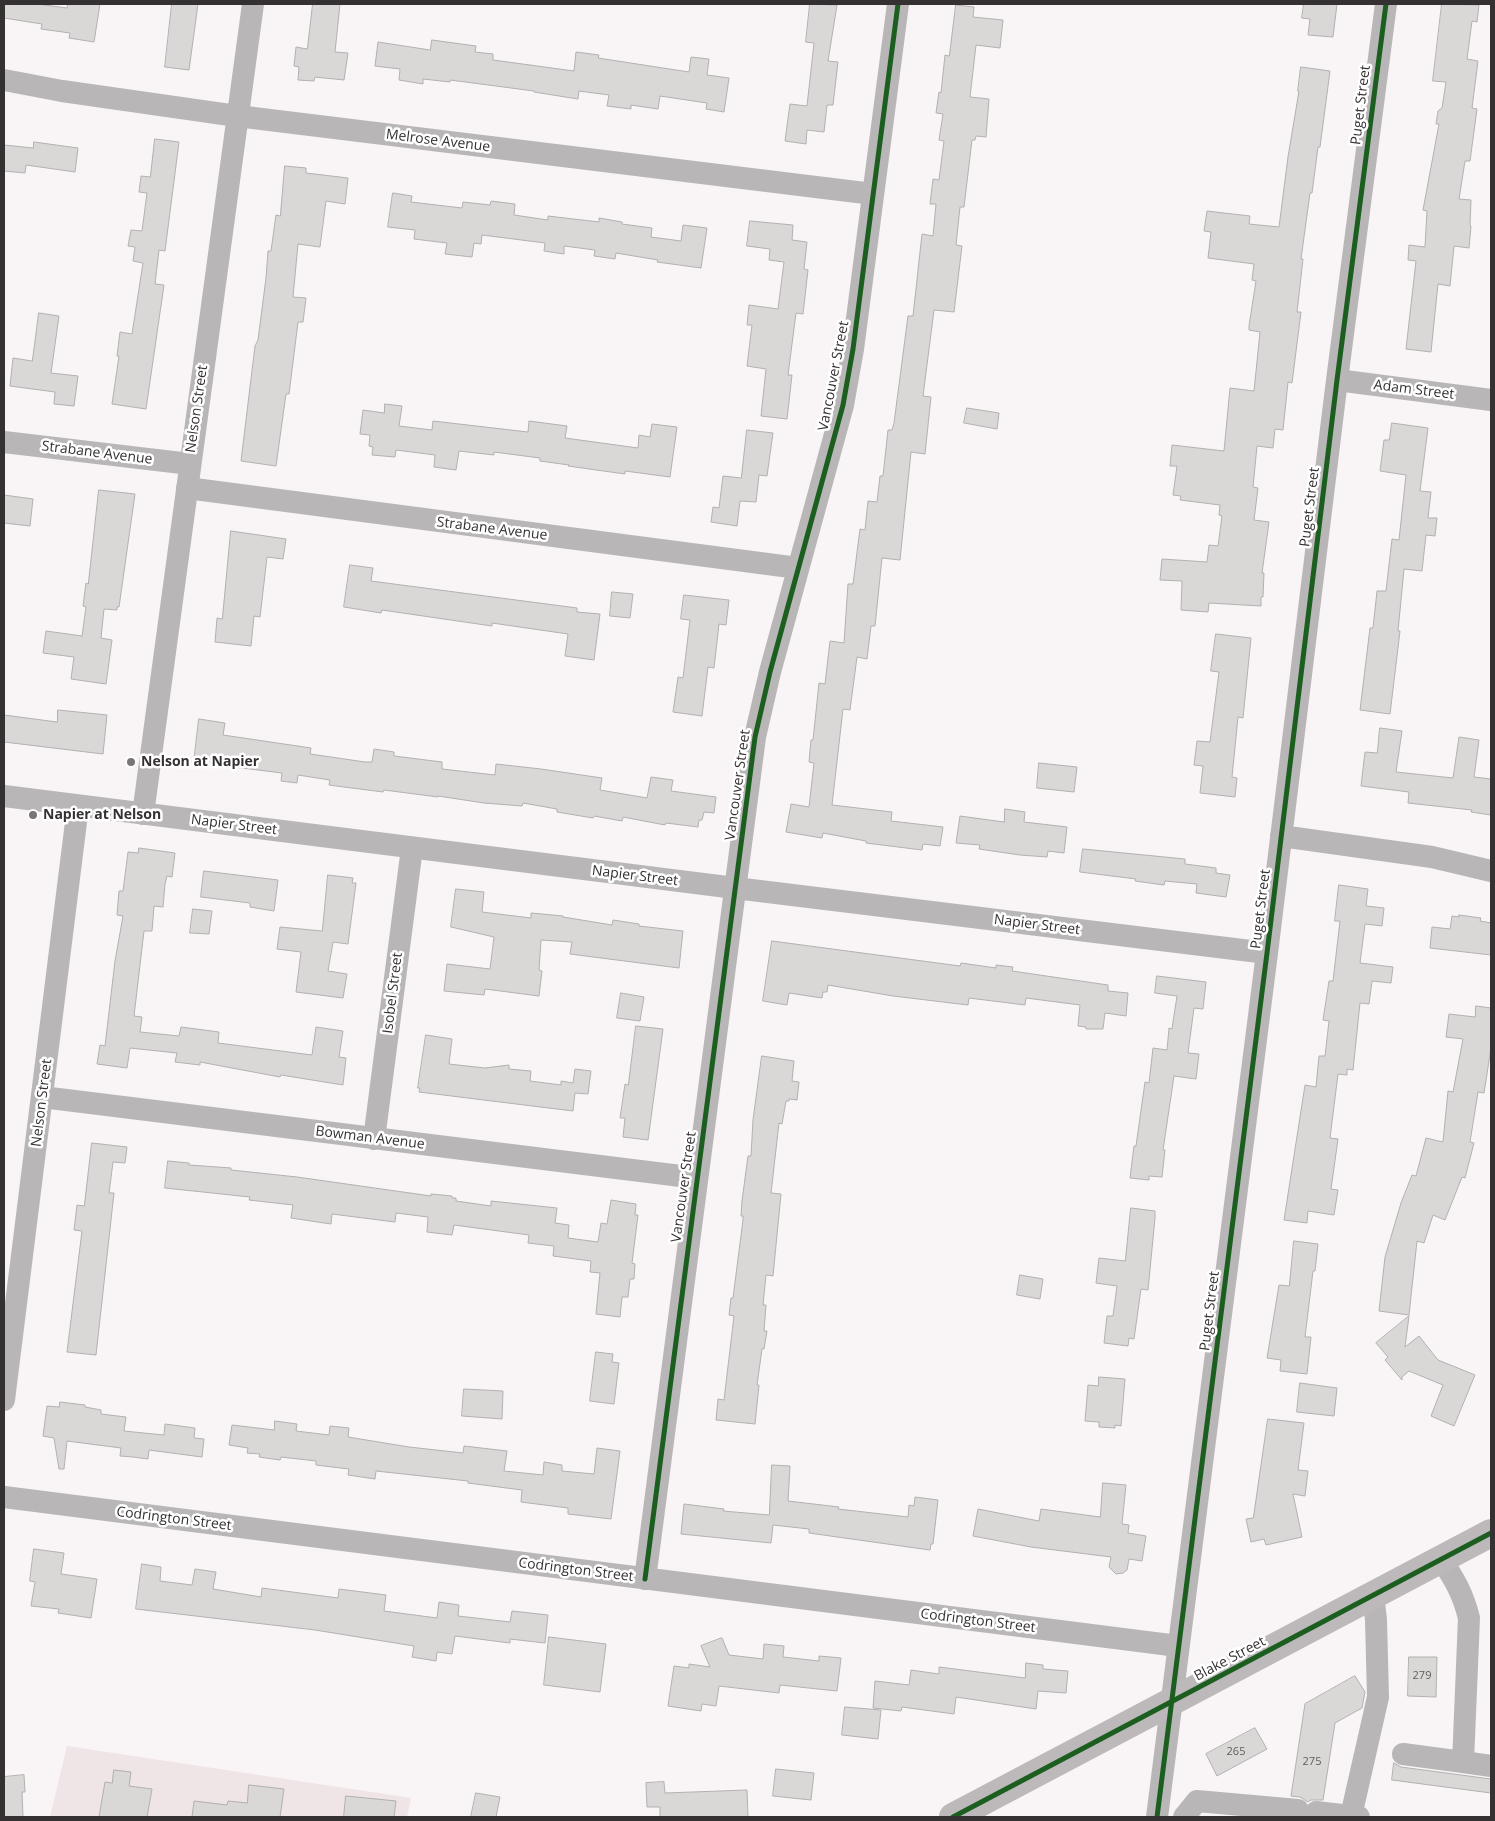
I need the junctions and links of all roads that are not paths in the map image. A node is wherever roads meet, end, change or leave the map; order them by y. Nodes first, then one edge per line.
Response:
1 (253, 4) edge
2 (898, 4) edge
3 (1386, 4) edge
4 (4, 80) edge
5 (237, 116) junction
6 (873, 194) junction
7 (1337, 380) junction
8 (1491, 400) edge
9 (4, 442) edge
10 (190, 464) junction
11 (187, 488) junction
12 (798, 568) junction
13 (4, 796) edge
14 (78, 806) junction
15 (143, 814) junction
16 (1281, 836) junction
17 (412, 848) junction
18 (1491, 871) edge
19 (735, 888) junction
20 (1268, 953) junction
21 (42, 1097) junction
22 (374, 1139) junction
23 (697, 1178) junction
24 (4, 1400) edge
25 (4, 1497) edge
26 (1491, 1533) edge
27 (1441, 1559) junction
28 (645, 1579) junction
29 (1373, 1596) junction
30 (1178, 1646) junction
31 (1172, 1703) junction
32 (1403, 1754) dead end
33 (1463, 1762) junction
34 (1491, 1766) edge
35 (953, 1817) edge
36 (1157, 1817) edge
37 (1184, 1817) edge
38 (1355, 1817) edge

1 - 5 street, Nelson Street
2 - 6 street, Vancouver Street
3 - 7 street, Puget Street
4 - 5 street, Melrose Avenue
5 - 6 street, Melrose Avenue
5 - 10 street, Nelson Street
6 - 12 street, Vancouver Street
7 - 8 street, Adam Street
7 - 16 street, Puget Street
9 - 10 street, Strabane Avenue
10 - 11 street, Nelson Street
11 - 12 street, Strabane Avenue
11 - 15 street, Nelson Street
12 - 19 street, Vancouver Street
13 - 14 street, Napier Street
14 - 15 street, Napier Street
14 - 21 street, Nelson Street
15 - 17 street, Napier Street
16 - 18 street
16 - 20 street, Puget Street
17 - 19 street, Napier Street
17 - 22 street, Isobel Street
19 - 20 street, Napier Street
19 - 23 street, Vancouver Street
20 - 30 street, Puget Street
21 - 22 street, Bowman Avenue
21 - 24 street, Nelson Street
22 - 23 street, Bowman Avenue
23 - 28 street, Vancouver Street
25 - 28 street, Codrington Street
26 - 27 main road, Blake Street
27 - 29 main road, Blake Street
27 - 33 street
28 - 30 street, Codrington Street
29 - 31 main road, Blake Street
29 - 38 street
30 - 31 street, Puget Street
31 - 35 main road, Blake Street
31 - 36 street, Puget Street
32 - 33 street
33 - 34 street
37 - 38 street

